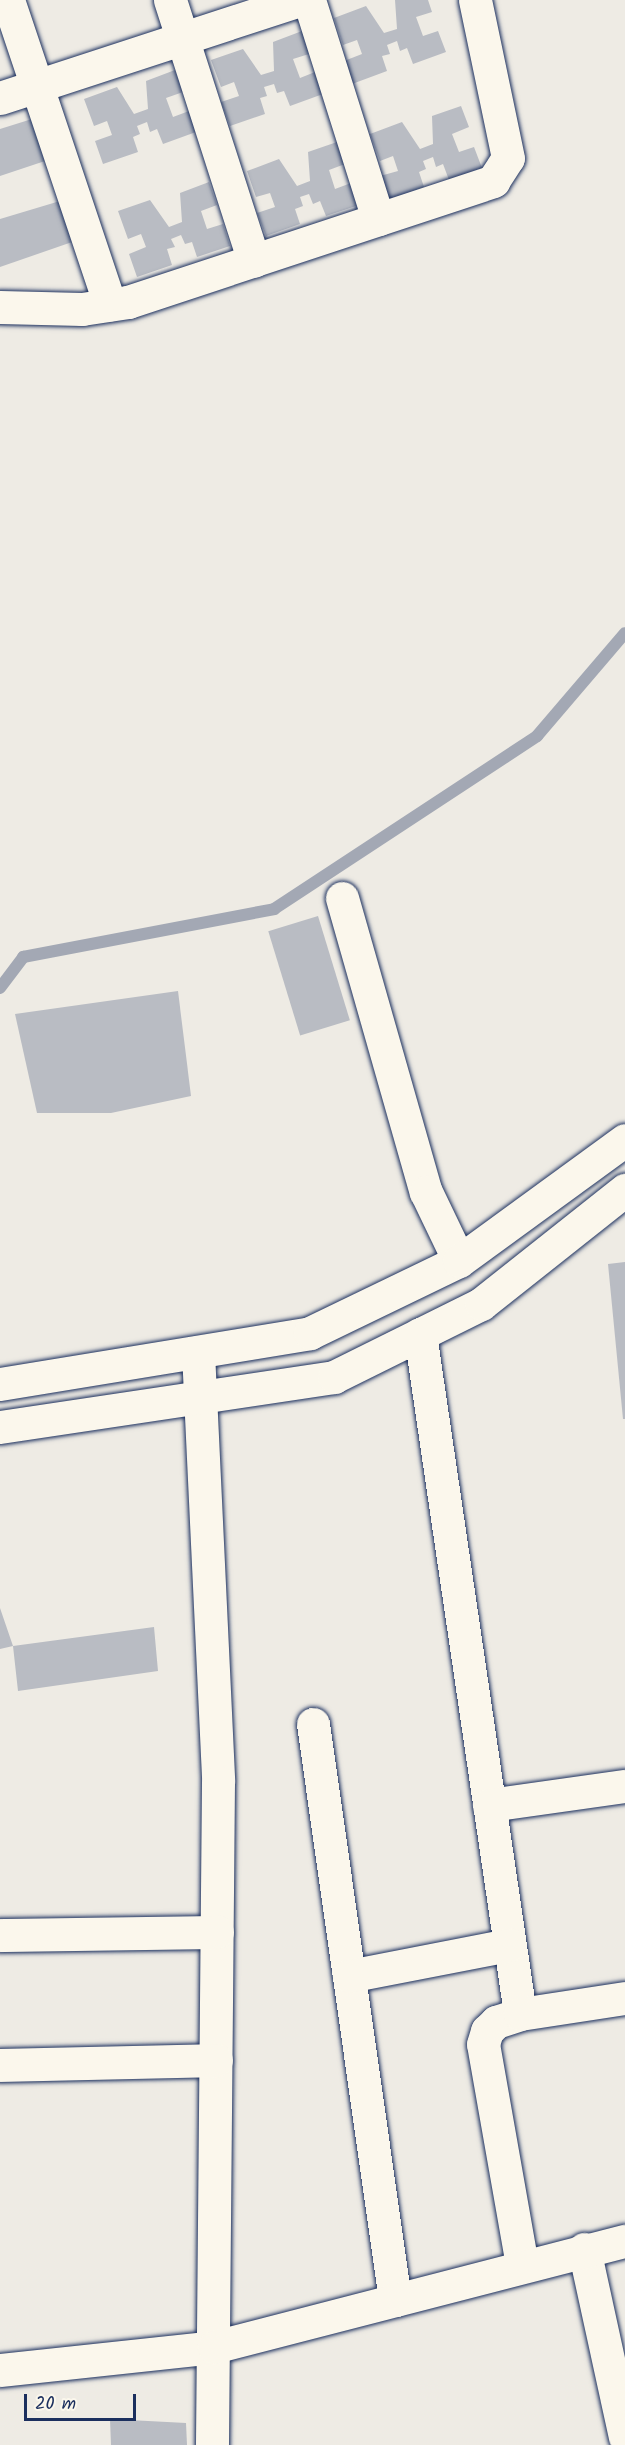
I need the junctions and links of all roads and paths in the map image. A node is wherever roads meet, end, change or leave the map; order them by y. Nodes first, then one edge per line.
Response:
1 (8, 0) edge
2 (170, 0) edge
3 (300, 0) edge
4 (309, 0) edge
5 (475, 0) edge
6 (183, 38) junction
7 (39, 86) junction
8 (0, 98) edge
9 (378, 219) junction
10 (254, 261) junction
11 (110, 304) junction
12 (0, 307) edge
13 (342, 898) dead end
14 (625, 1140) edge
15 (625, 1190) edge
16 (459, 1261) junction
17 (420, 1334) junction
18 (198, 1352) junction
19 (0, 1384) edge
20 (201, 1397) junction
21 (0, 1427) edge
22 (314, 1724) dead end
23 (625, 1786) edge
24 (489, 1805) junction
25 (217, 1932) junction
26 (0, 1935) edge
27 (509, 1945) junction
28 (349, 1976) junction
29 (625, 1998) edge
30 (520, 2014) junction
31 (216, 2061) junction
32 (0, 2065) edge
33 (625, 2241) edge
34 (584, 2249) junction
35 (522, 2265) junction
36 (395, 2301) junction
37 (213, 2347) junction
38 (0, 2370) edge
39 (625, 2437) edge
40 (212, 2445) edge

1 - 7 street
2 - 6 street
3 - 6 street
4 - 9 street
5 - 9 street
6 - 7 street
6 - 10 street
7 - 8 street
7 - 11 street
9 - 10 street
10 - 11 street
11 - 12 street
13 - 16 street
14 - 16 street
15 - 17 street
16 - 18 street
17 - 20 street
17 - 24 street
18 - 19 street
18 - 20 street
20 - 21 street
20 - 25 street
22 - 28 street
23 - 24 street
24 - 27 street
25 - 26 street
25 - 31 street
27 - 28 street
27 - 30 street
28 - 36 street
29 - 30 street
30 - 35 street
31 - 32 street
31 - 37 street
33 - 34 street
34 - 35 street
34 - 39 street
35 - 36 street
36 - 37 street
37 - 38 street
37 - 40 street

